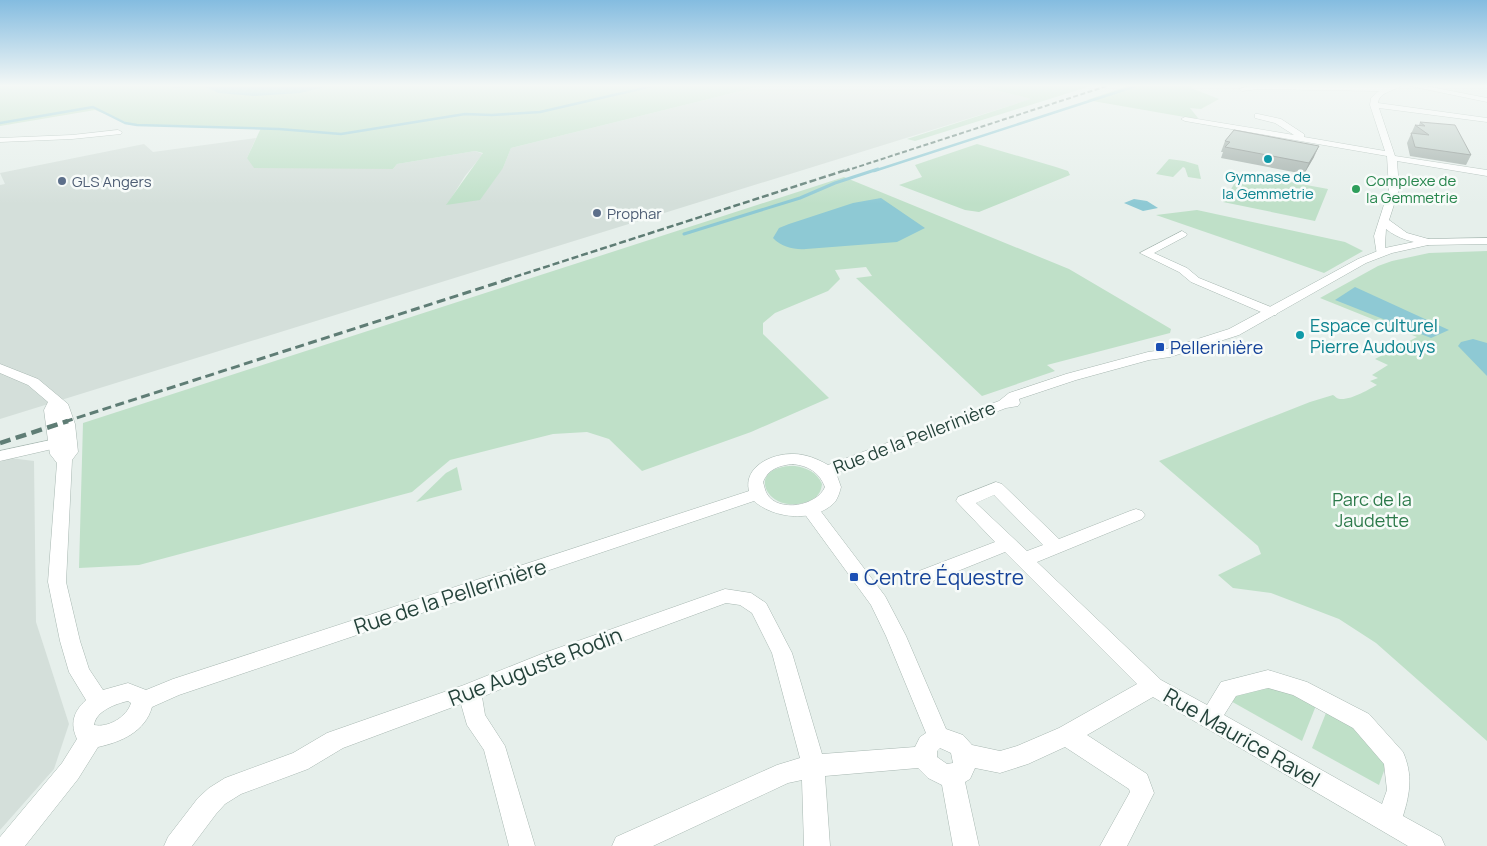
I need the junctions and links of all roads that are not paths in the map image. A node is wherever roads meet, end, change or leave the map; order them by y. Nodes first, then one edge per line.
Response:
1 (1217, 124) edge
2 (1283, 124) edge
3 (1380, 124) edge
4 (118, 132) dead end
5 (0, 140) edge
6 (1306, 140) junction
7 (1391, 156) junction
8 (1487, 173) edge
9 (1384, 220) junction
10 (1381, 233) junction
11 (1182, 234) dead end
12 (1409, 241) junction
13 (1487, 241) edge
14 (1487, 245) edge
15 (1381, 253) junction
16 (1272, 312) junction
17 (0, 368) edge
18 (64, 448) junction
19 (0, 456) edge
20 (825, 471) junction
21 (758, 494) junction
22 (810, 509) junction
23 (1136, 514) dead end
24 (1006, 545) junction
25 (1056, 547) junction
26 (1023, 560) junction
27 (926, 576) dead end
28 (1153, 686) junction
29 (470, 692) junction
30 (143, 701) junction
31 (99, 702) junction
32 (1211, 718) junction
33 (1067, 735) junction
34 (92, 736) junction
35 (939, 738) junction
36 (964, 754) junction
37 (924, 757) junction
38 (813, 766) junction
39 (952, 776) junction
40 (1389, 821) junction
41 (9, 846) edge
42 (177, 846) edge
43 (522, 846) edge
44 (625, 846) edge
45 (817, 846) edge
46 (966, 846) edge
47 (1113, 846) edge
48 (1432, 846) edge

1 - 6 street
2 - 6 street
3 - 7 street
4 - 5 street
6 - 7 street
7 - 8 street
7 - 9 street
9 - 10 street
9 - 12 street
10 - 12 street
10 - 15 street
11 - 16 street
12 - 13 street
12 - 14 street
12 - 15 street, Rue de la Pellerinière
15 - 16 street, Rue de la Pellerinière
16 - 20 street, Rue de la Pellerinière
17 - 18 street
18 - 19 street
18 - 31 street
20 - 21 street, Rue de la Pellerinière
20 - 22 street, Rue de la Pellerinière
21 - 22 street
21 - 30 street, Rue de la Pellerinière
22 - 35 street
23 - 25 street
24 - 25 street
24 - 26 street
24 - 27 street
25 - 26 street
26 - 28 street
28 - 32 street, Rue Maurice Ravel
28 - 33 street, Rue Maurice Ravel
29 - 38 street, Rue Auguste Rodin
29 - 42 street, Rue Auguste Rodin
29 - 43 street
30 - 31 street
30 - 34 street
31 - 34 street
32 - 40 street, Rue Maurice Ravel
32 - 40 street
33 - 36 street, Rue Maurice Ravel
33 - 47 street
34 - 41 street
35 - 36 street
35 - 37 street
36 - 39 street
37 - 38 street
37 - 39 street
38 - 44 street
38 - 45 street, Rue Auguste Rodin
39 - 46 street
40 - 48 street, Rue Maurice Ravel

